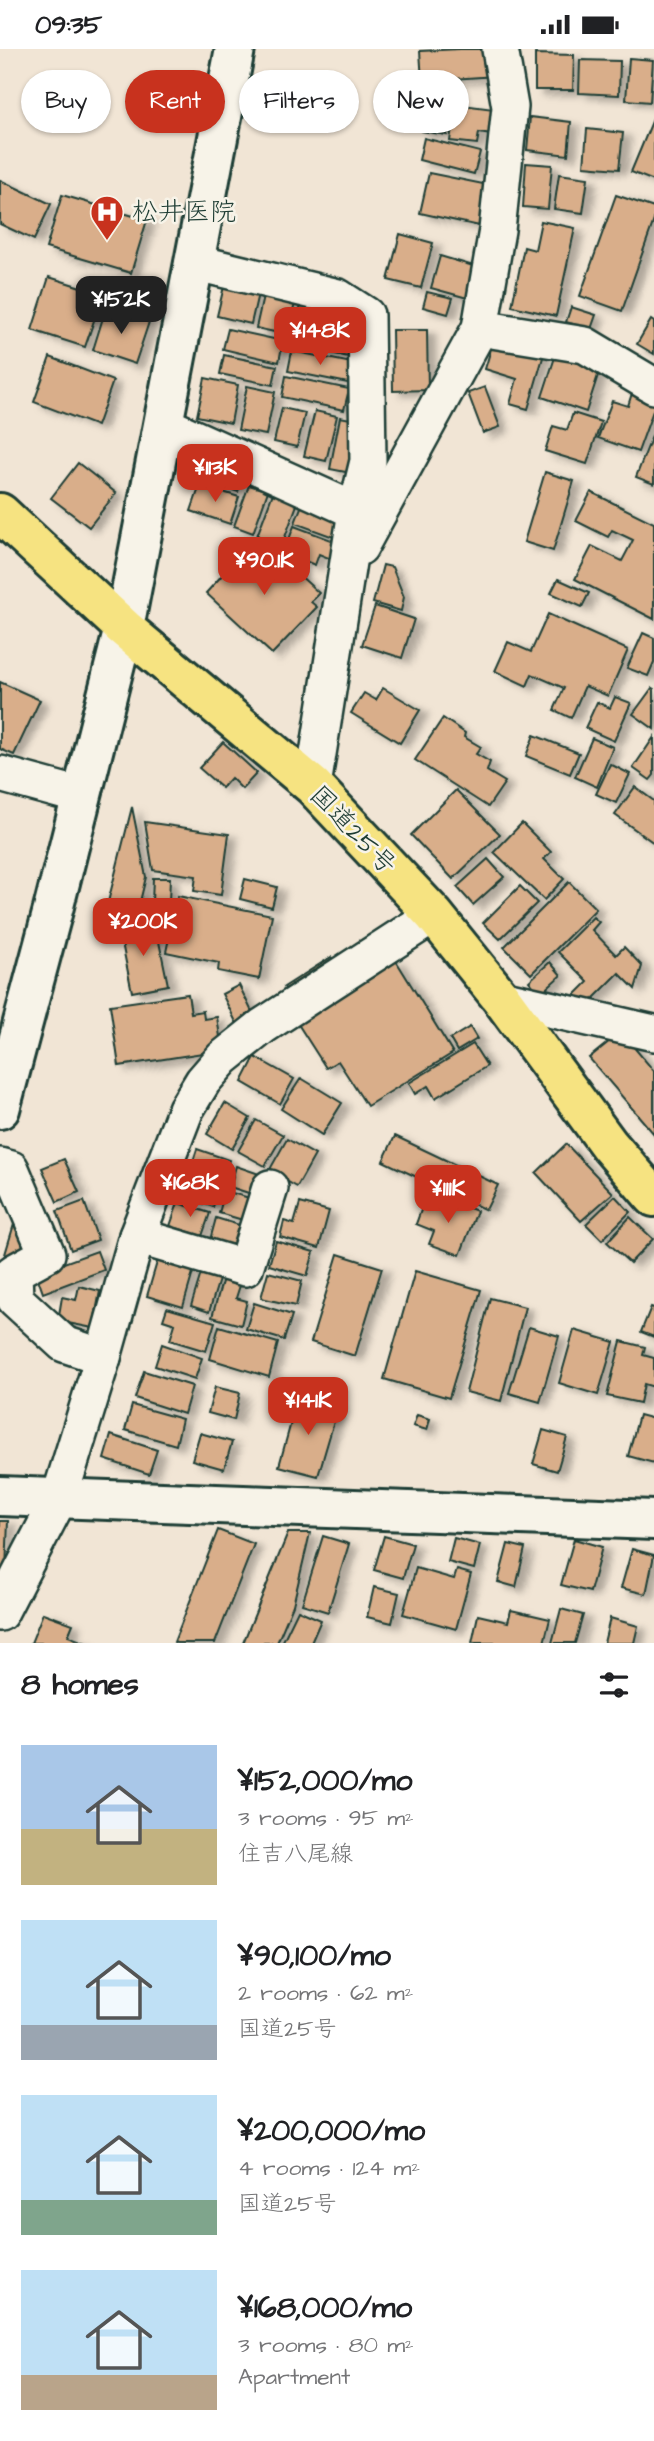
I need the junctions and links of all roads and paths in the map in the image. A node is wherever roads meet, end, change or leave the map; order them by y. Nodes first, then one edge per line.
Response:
1 (235, 49) edge
2 (500, 49) edge
3 (193, 262) junction
4 (480, 328) junction
5 (654, 386) edge
6 (163, 424) junction
7 (356, 511) junction
8 (0, 513) edge
9 (346, 572) junction
10 (124, 628) junction
11 (0, 774) edge
12 (313, 786) junction
13 (81, 796) junction
14 (435, 915) junction
15 (501, 998) junction
16 (654, 1033) edge
17 (0, 1109) edge
18 (0, 1166) edge
19 (270, 1188) dead end
20 (654, 1197) edge
21 (137, 1235) junction
22 (103, 1357) junction
23 (0, 1496) edge
24 (59, 1499) junction
25 (654, 1520) edge
26 (0, 1613) edge

1 - 3 street
2 - 4 street
3 - 6 street
3 - 7 street
4 - 5 street
4 - 9 street
6 - 7 street
6 - 10 street
7 - 9 street
8 - 10 highway, 国道25号
9 - 12 street
10 - 12 highway, 国道25号
10 - 13 street
11 - 13 street
12 - 14 highway, 国道25号
13 - 17 street
14 - 15 highway, 国道25号
14 - 21 street
15 - 16 street
15 - 20 highway, 国道25号
18 - 22 street
19 - 21 street
21 - 22 street
22 - 24 street
23 - 24 street
24 - 25 street
24 - 26 street

